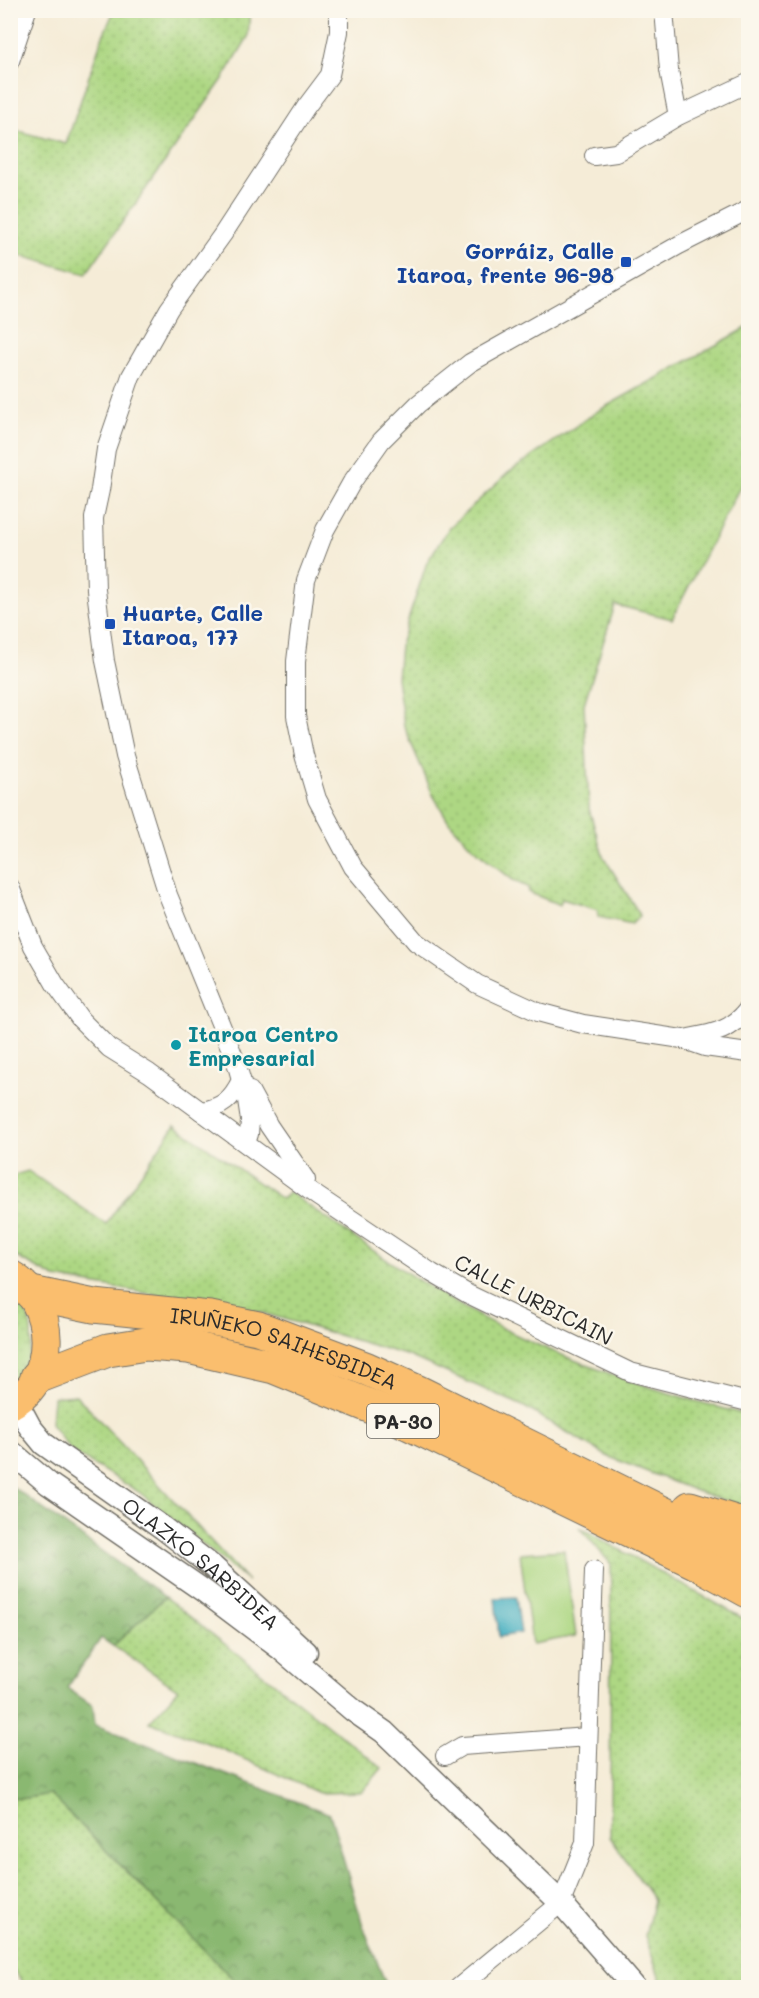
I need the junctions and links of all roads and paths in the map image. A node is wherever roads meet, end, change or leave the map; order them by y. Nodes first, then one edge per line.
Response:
1 (27, 10) edge
2 (339, 10) edge
3 (664, 10) edge
4 (10, 61) edge
5 (748, 84) edge
6 (678, 116) junction
7 (594, 156) dead end
8 (748, 210) edge
9 (10, 886) edge
10 (745, 1017) edge
11 (682, 1039) junction
12 (748, 1053) edge
13 (241, 1080) junction
14 (201, 1111) junction
15 (246, 1143) junction
16 (317, 1196) junction
17 (21, 1284) edge
18 (418, 1392) junction
19 (21, 1394) edge
20 (748, 1402) edge
21 (10, 1451) edge
22 (748, 1526) edge
23 (748, 1556) edge
24 (594, 1570) dead end
25 (748, 1591) edge
26 (384, 1732) junction
27 (588, 1737) junction
28 (445, 1755) dead end
29 (561, 1903) junction
30 (458, 1988) edge
31 (635, 1988) edge

1 - 4 street
2 - 13 street
3 - 6 street
5 - 6 street
6 - 7 street
8 - 11 street
9 - 14 street, CALLE URBICAIN
10 - 11 street
11 - 12 street
13 - 14 street
13 - 15 street
13 - 16 street
14 - 15 street, CALLE URBICAIN
15 - 16 street, CALLE URBICAIN
16 - 20 street, CALLE URBICAIN
17 - 18 highway, IRUÑEKO SAIHESBIDEA / PA-30
17 - 19 highway, PA-30
18 - 22 highway
18 - 23 highway, IRUÑEKO SAIHESBIDEA / PA-30
19 - 25 highway, IRUÑEKO SAIHESBIDEA / PA-30
19 - 26 street, OLAZKO SARBIDEA
21 - 26 street, OLAZKO SARBIDEA
24 - 27 street
26 - 29 street, OLAZKO SARBIDEA
27 - 28 street
27 - 29 street
29 - 30 street
29 - 31 street, OLAZKO SARBIDEA

